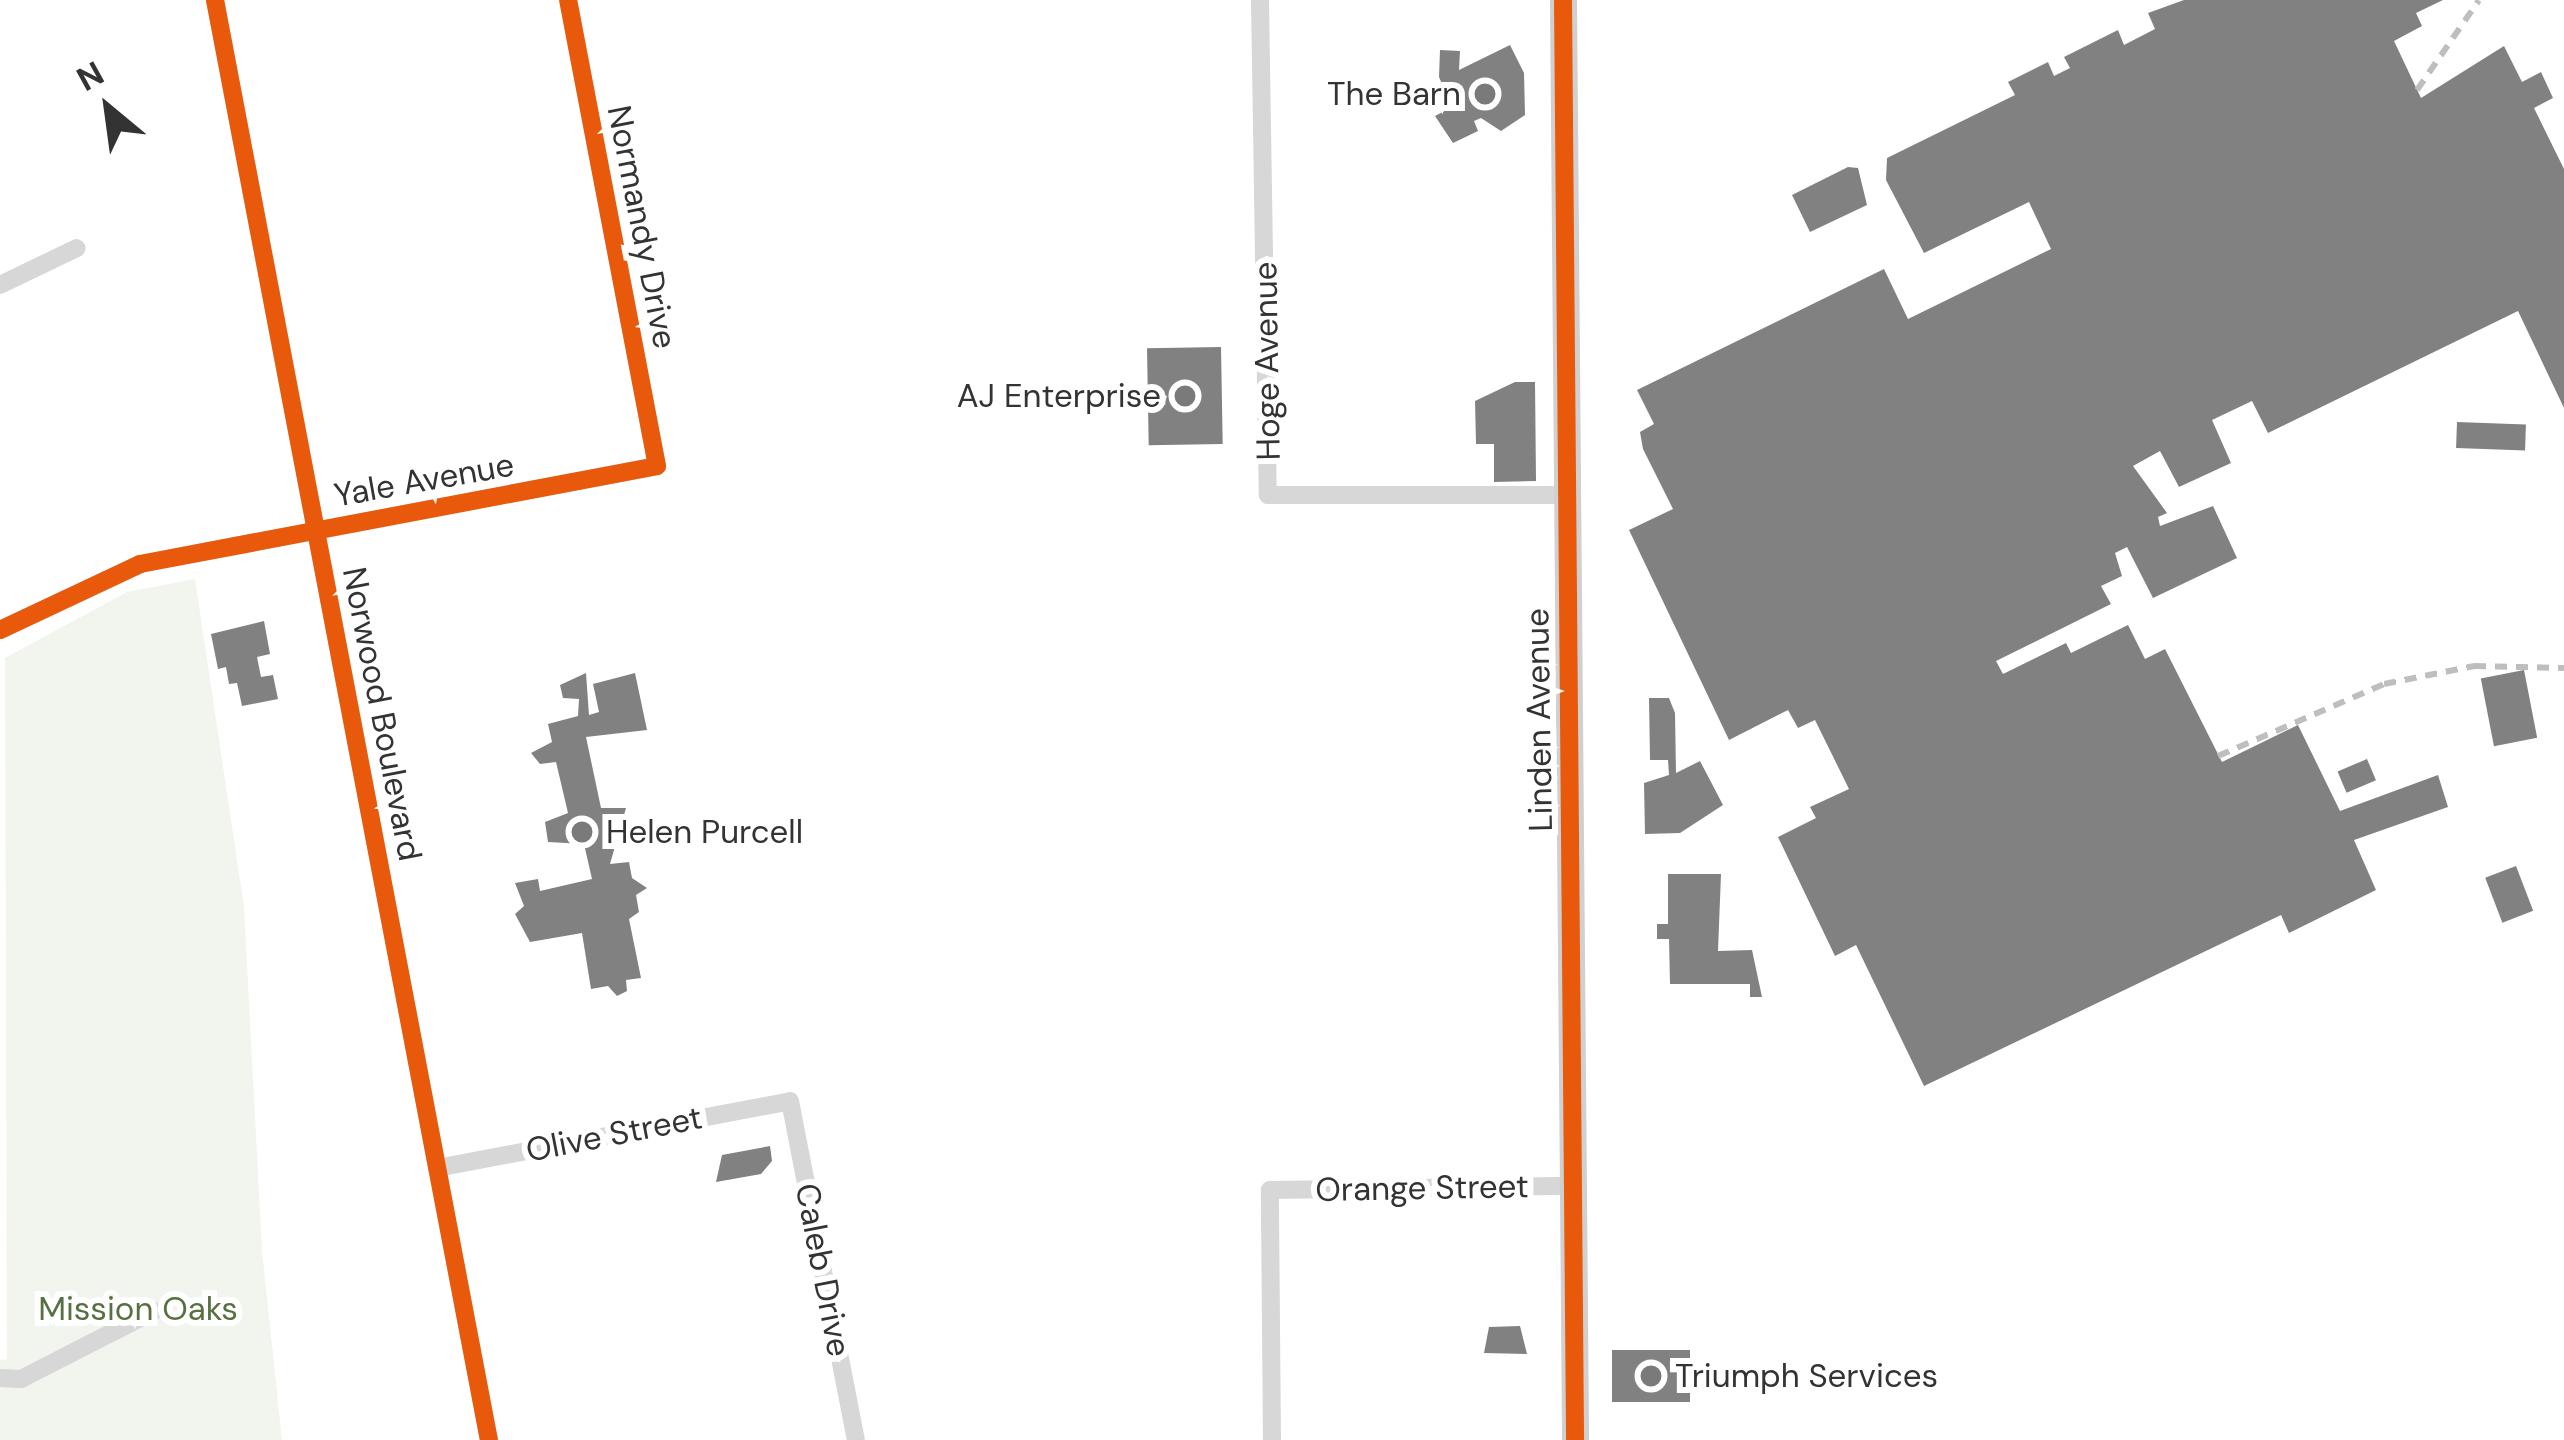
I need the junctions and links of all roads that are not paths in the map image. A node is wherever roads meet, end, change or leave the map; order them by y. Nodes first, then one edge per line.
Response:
1 (215, 0) edge
2 (568, 0) edge
3 (1260, 0) edge
4 (1563, 0) edge
5 (77, 248) dead end
6 (0, 285) edge
7 (657, 466) joint
8 (1567, 495) junction
9 (316, 531) junction
10 (0, 630) edge
11 (790, 1101) joint
12 (437, 1168) junction
13 (1573, 1186) junction
14 (154, 1312) dead end
15 (0, 1378) edge
16 (489, 1440) edge
17 (856, 1440) edge
18 (1272, 1440) edge
19 (1575, 1440) edge

1 - 9 street, Norwood Boulevard
2 - 7 street, Normandy Drive
3 - 8 street, Hoge Avenue
4 - 8 street, Linden Avenue
5 - 6 street
7 - 9 street, Yale Avenue
8 - 13 street, Linden Avenue
9 - 10 street, Yale Avenue
9 - 12 street, Norwood Boulevard
11 - 12 street, Olive Street
11 - 17 street, Caleb Drive
12 - 16 street, Norwood Boulevard
13 - 18 street, Orange Street
13 - 19 street, Linden Avenue
14 - 15 street

